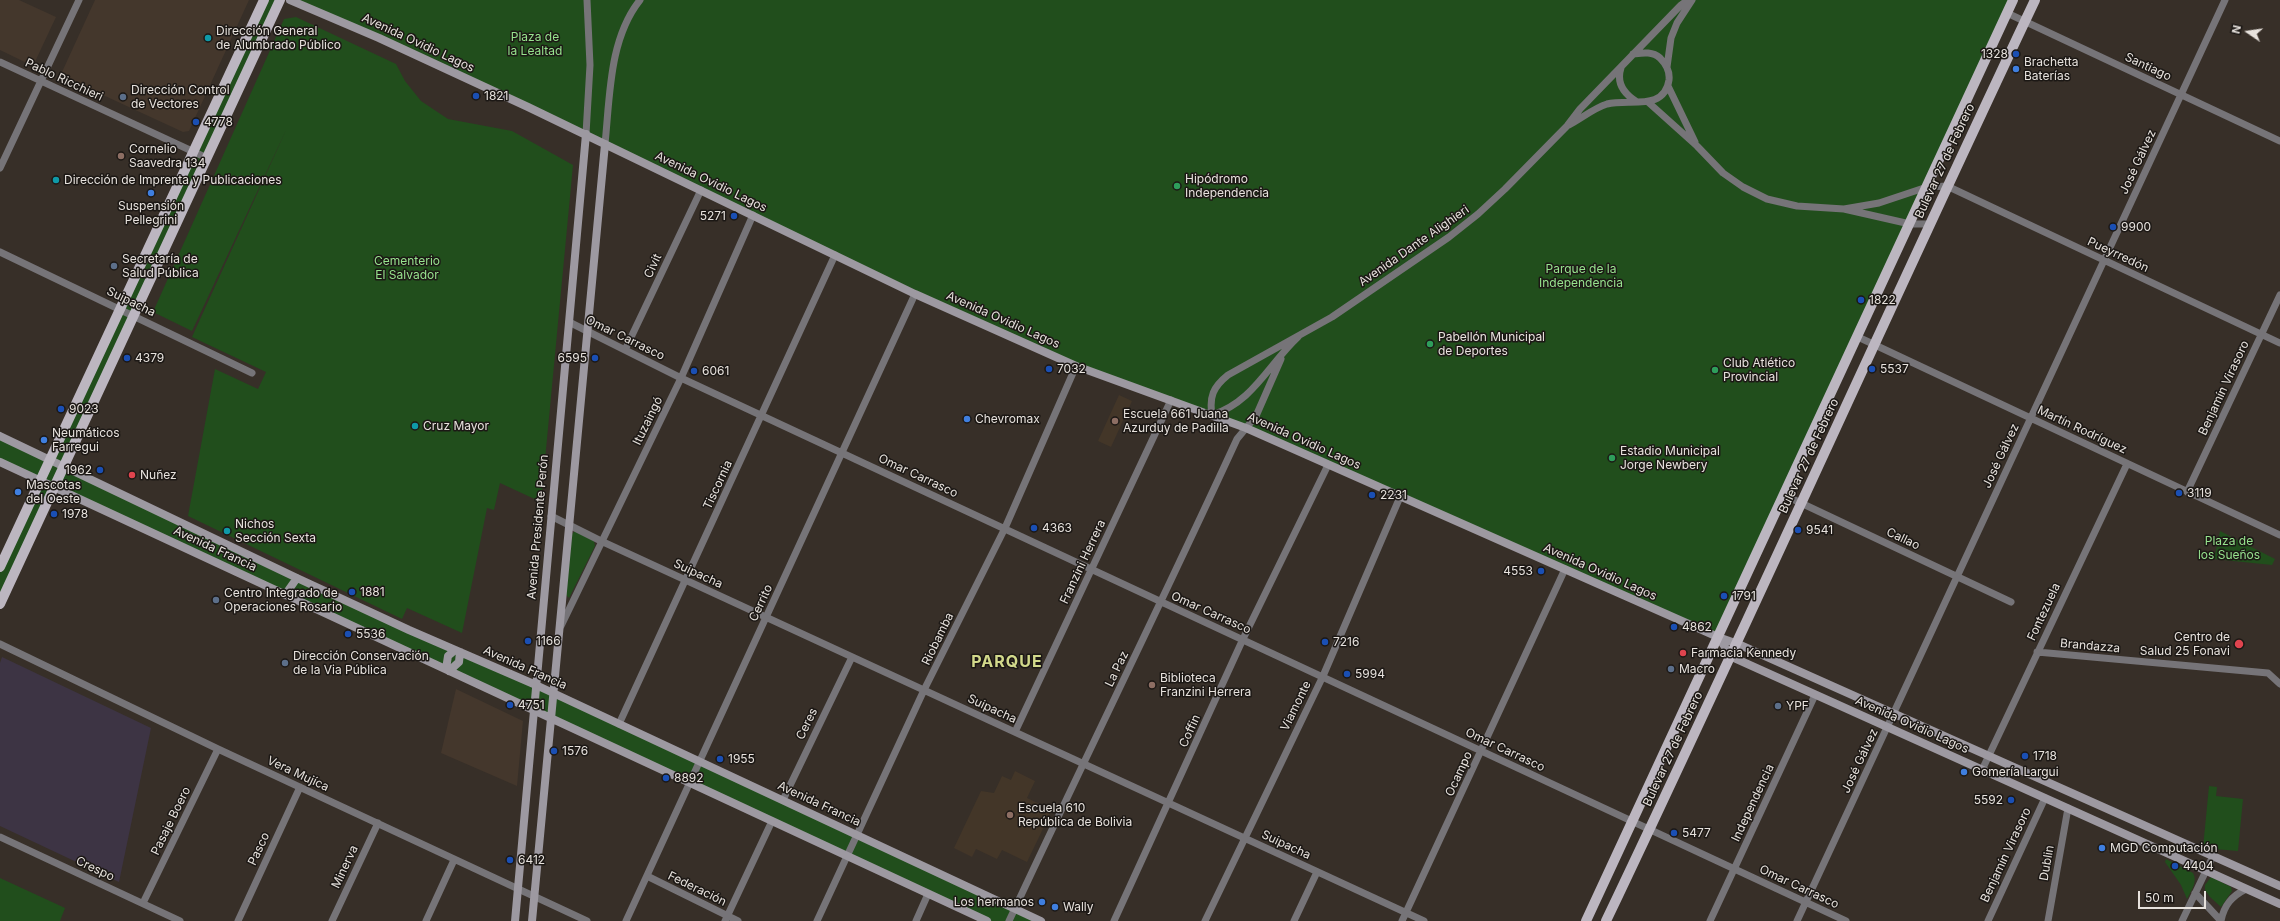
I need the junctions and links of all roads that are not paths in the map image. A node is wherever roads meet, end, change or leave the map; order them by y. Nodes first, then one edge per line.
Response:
1 (79, 0) edge
2 (264, 0) edge
3 (280, 0) edge
4 (290, 0) edge
5 (587, 0) edge
6 (640, 0) edge
7 (1688, 0) edge
8 (1692, 0) edge
9 (2013, 0) edge
10 (2035, 0) edge
11 (2225, 0) edge
12 (2007, 13) junction
13 (2024, 22) junction
14 (1633, 54) junction
15 (0, 62) edge
16 (1622, 66) junction
17 (1667, 67) junction
18 (40, 81) junction
19 (1668, 86) junction
20 (2181, 95) junction
21 (1637, 102) junction
22 (1648, 102) junction
23 (1567, 126) junction
24 (586, 134) junction
25 (2280, 140) edge
26 (606, 144) junction
27 (1697, 146) junction
28 (193, 152) junction
29 (207, 158) junction
30 (0, 168) edge
31 (1948, 186) junction
32 (1927, 187) junction
33 (701, 190) junction
34 (1844, 210) junction
35 (752, 215) junction
36 (1910, 224) junction
37 (1929, 224) junction
38 (0, 252) edge
39 (835, 255) junction
40 (2104, 260) junction
41 (915, 294) junction
42 (2280, 295) edge
43 (120, 308) junction
44 (134, 315) junction
45 (569, 322) junction
46 (587, 332) junction
47 (2261, 334) junction
48 (1298, 337) junction
49 (1858, 337) junction
50 (2280, 343) edge
51 (1874, 345) junction
52 (1285, 349) junction
53 (625, 350) junction
54 (1076, 366) junction
55 (252, 374) dead end
56 (681, 378) junction
57 (1171, 400) junction
58 (1212, 415) junction
59 (762, 416) junction
60 (2031, 418) junction
61 (1246, 428) junction
62 (0, 436) edge
63 (842, 452) junction
64 (50, 460) junction
65 (0, 462) edge
66 (2127, 464) junction
67 (1328, 465) junction
68 (64, 466) junction
69 (40, 482) junction
70 (54, 488) junction
71 (2187, 492) junction
72 (1784, 495) junction
73 (1400, 497) junction
74 (1802, 503) junction
75 (551, 516) junction
76 (568, 524) junction
77 (1005, 528) junction
78 (2280, 535) edge
79 (601, 541) junction
80 (0, 567) edge
81 (1092, 569) junction
82 (1565, 569) junction
83 (1957, 577) junction
84 (297, 578) junction
85 (685, 580) junction
86 (285, 595) junction
87 (2012, 602) dead end
88 (1162, 603) junction
89 (0, 604) edge
90 (767, 618) junction
91 (558, 633) junction
92 (1718, 637) junction
93 (1244, 640) junction
94 (0, 644) edge
95 (1738, 644) junction
96 (458, 651) junction
97 (2037, 652) junction
98 (1732, 656) junction
99 (852, 657) junction
100 (447, 670) junction
101 (1323, 676) junction
102 (2280, 684) edge
103 (536, 685) junction
104 (924, 690) junction
105 (552, 692) junction
106 (1815, 695) junction
107 (534, 710) junction
108 (1893, 714) junction
109 (550, 717) junction
110 (619, 724) junction
111 (1887, 727) junction
112 (1015, 732) junction
113 (218, 749) junction
114 (1481, 752) junction
115 (1988, 756) junction
116 (699, 761) junction
117 (1083, 763) junction
118 (1982, 770) junction
119 (689, 782) junction
120 (300, 787) junction
121 (2045, 798) junction
122 (783, 800) junction
123 (1169, 803) junction
124 (2068, 808) junction
125 (772, 821) junction
126 (1634, 821) junction
127 (378, 823) junction
128 (1650, 829) junction
129 (857, 835) junction
130 (0, 837) edge
131 (1244, 837) junction
132 (847, 856) junction
133 (2213, 856) junction
134 (454, 860) junction
135 (1734, 869) junction
136 (2206, 870) junction
137 (1317, 872) junction
138 (647, 876) junction
139 (2280, 886) edge
140 (2246, 889) junction
141 (518, 890) junction
142 (2195, 893) junction
143 (928, 894) junction
144 (534, 897) junction
145 (1806, 902) junction
146 (143, 903) junction
147 (2280, 904) edge
148 (1015, 909) junction
149 (1406, 913) junction
150 (727, 918) edge
151 (180, 921) edge
152 (238, 921) edge
153 (332, 921) edge
154 (426, 921) edge
155 (515, 921) edge
156 (532, 921) edge
157 (587, 921) edge
158 (626, 921) edge
159 (738, 921) edge
160 (816, 921) edge
161 (916, 921) edge
162 (987, 921) edge
163 (1009, 921) edge
164 (1041, 921) edge
165 (1114, 921) edge
166 (1205, 921) edge
167 (1294, 921) edge
168 (1402, 921) edge
169 (1424, 921) edge
170 (1586, 921) edge
171 (1606, 921) edge
172 (1710, 921) edge
173 (1797, 921) edge
174 (1846, 921) edge
175 (1988, 921) edge
176 (2048, 921) edge
177 (2182, 921) edge
178 (2221, 921) edge

1 - 18 street
2 - 28 main road
3 - 29 main road
4 - 24 main road, Avenida Ovidio Lagos
5 - 24 street
6 - 26 street
7 - 14 street
8 - 17 street
9 - 12 main road, Bulevar 27 de Febrero
10 - 13 main road, Bulevar 27 de Febrero
11 - 20 street, José Gálvez
12 - 13 street, Santiago
12 - 32 main road, Bulevar 27 de Febrero
13 - 20 street, Santiago
13 - 31 main road, Bulevar 27 de Febrero
14 - 16 street
14 - 17 street
15 - 18 street, Pablo Ricchieri
16 - 21 street
16 - 23 street, Avenida Dante Alighieri
17 - 19 street
18 - 28 street, Pablo Ricchieri
18 - 30 street
19 - 22 street
19 - 27 street
20 - 25 street, Santiago
20 - 40 street, José Gálvez
21 - 22 street
21 - 23 street, Avenida Dante Alighieri
22 - 27 street
23 - 48 street, Avenida Dante Alighieri
24 - 26 main road, Avenida Ovidio Lagos
24 - 45 main road, Avenida Presidente Perón
26 - 33 main road, Avenida Ovidio Lagos
26 - 46 main road
27 - 34 street
28 - 29 street, Pablo Ricchieri
28 - 43 main road
29 - 44 main road
31 - 32 street
31 - 37 main road, Bulevar 27 de Febrero
31 - 40 street, Pueyrredón
32 - 34 street
32 - 36 main road, Bulevar 27 de Febrero
33 - 35 main road, Avenida Ovidio Lagos
33 - 53 street, Civit
34 - 36 street
35 - 39 main road, Avenida Ovidio Lagos
35 - 56 street, Ituzaingó
36 - 37 street
36 - 49 main road, Bulevar 27 de Febrero
37 - 51 main road, Bulevar 27 de Febrero
38 - 43 street, Suipacha
39 - 41 main road, Avenida Ovidio Lagos
39 - 59 street, Tiscornia
40 - 47 street, Pueyrredón
40 - 60 street, José Gálvez
41 - 54 main road, Avenida Ovidio Lagos
41 - 63 street, Cerrito
42 - 47 street, Benjamín Virasoro
43 - 44 street, Suipacha
43 - 64 main road
44 - 55 street, Suipacha
44 - 68 main road
45 - 46 street, Omar Carrasco
45 - 75 main road, Avenida Presidente Perón
46 - 53 street, Omar Carrasco
46 - 76 main road
47 - 50 street, Pueyrredón
47 - 71 street, Benjamín Virasoro
48 - 52 street, Avenida Dante Alighieri
48 - 58 street, Avenida Dante Alighieri
49 - 51 street, Martín Rodríguez
49 - 72 main road, Bulevar 27 de Febrero
51 - 60 street, Martín Rodríguez
51 - 74 main road, Bulevar 27 de Febrero
52 - 58 street, Avenida Dante Alighieri
52 - 61 street, Avenida Dante Alighieri
53 - 56 street, Omar Carrasco
54 - 57 main road, Avenida Ovidio Lagos
54 - 77 street, Riobamba
56 - 59 street, Omar Carrasco
56 - 79 street, Ituzaingó
57 - 58 main road, Avenida Ovidio Lagos
57 - 81 street, Franzini Herrera
58 - 61 main road, Avenida Ovidio Lagos
59 - 63 street, Omar Carrasco
59 - 85 street, Tiscornia
60 - 66 street, Martín Rodríguez
60 - 83 street, José Gálvez
61 - 67 main road, Avenida Ovidio Lagos
61 - 88 street, La Paz
62 - 64 main road, Avenida Francia
63 - 77 street, Omar Carrasco
63 - 90 street, Cerrito
64 - 68 main road, Avenida Francia
64 - 69 main road
65 - 69 main road, Avenida Francia
66 - 71 street, Martín Rodríguez
66 - 97 street, Fontezuela
67 - 73 main road, Avenida Ovidio Lagos
67 - 93 street, Coffin
68 - 70 main road
68 - 84 main road, Avenida Francia
69 - 70 main road, Avenida Francia
69 - 80 main road
70 - 86 main road, Avenida Francia
70 - 89 main road
71 - 78 street, Martín Rodríguez
72 - 74 street, Callao
72 - 92 main road, Bulevar 27 de Febrero
73 - 82 main road, Avenida Ovidio Lagos
73 - 101 street, Viamonte
74 - 83 street, Callao
74 - 95 main road, Bulevar 27 de Febrero
75 - 76 street, Suipacha
75 - 103 main road, Avenida Presidente Perón
76 - 79 street, Suipacha
76 - 91 main road
77 - 81 street, Omar Carrasco
77 - 104 street, Riobamba
79 - 85 street, Suipacha
79 - 91 street, Ituzaingó
81 - 88 street, Omar Carrasco
81 - 112 street, Franzini Herrera
82 - 92 main road, Avenida Ovidio Lagos
82 - 114 street, Ocampo
83 - 87 street, Callao
83 - 108 street, José Gálvez
84 - 86 main road
84 - 96 main road, Avenida Francia
85 - 90 street, Suipacha
85 - 110 street, Tiscornia
86 - 100 main road, Avenida Francia
88 - 93 street, Omar Carrasco
88 - 117 street, La Paz
90 - 99 street, Suipacha
90 - 116 street, Cerrito
91 - 105 main road
92 - 95 main road, Avenida Ovidio Lagos
92 - 98 main road, Avenida Ovidio Lagos
92 - 126 main road, Bulevar 27 de Febrero
93 - 101 street, Omar Carrasco
93 - 123 street, Coffin
94 - 113 street, Vera Mujíca
95 - 98 main road, Bulevar 27 de Febrero
95 - 108 main road, Avenida Ovidio Lagos
96 - 100 main road
96 - 100 main road
96 - 103 main road, Avenida Francia
97 - 102 street, Brandazza
97 - 115 street, Fontezuela
98 - 106 main road, Avenida Ovidio Lagos
98 - 128 main road, Bulevar 27 de Febrero
99 - 104 street, Suipacha
99 - 122 street, Ceres
100 - 107 main road, Avenida Francia
101 - 114 street, Omar Carrasco
101 - 131 street, Viamonte
103 - 105 main road, Avenida Francia
103 - 107 main road, Avenida Presidente Perón
104 - 112 street, Suipacha
104 - 129 street, Riobamba
105 - 109 main road
105 - 110 main road, Avenida Francia
106 - 111 main road, Avenida Ovidio Lagos
106 - 135 street, Independencia
107 - 109 main road, Avenida Francia
107 - 141 main road, Avenida Presidente Perón
108 - 111 street, José Gálvez
108 - 115 main road, Avenida Ovidio Lagos
109 - 119 main road, Avenida Francia
109 - 144 main road
110 - 116 main road, Avenida Francia
111 - 118 main road, Avenida Ovidio Lagos
111 - 145 street, José Gálvez
112 - 117 street, Suipacha
113 - 120 street, Vera Mujíca
113 - 146 street, Pasaje Boero
114 - 126 street, Omar Carrasco
114 - 149 street, Ocampo
115 - 118 street, Fontezuela
115 - 133 main road, Avenida Ovidio Lagos
116 - 119 street, Cerrito
116 - 122 main road, Avenida Francia
117 - 123 street, Suipacha
117 - 148 street, La Paz
118 - 121 main road, Avenida Ovidio Lagos
119 - 125 main road, Avenida Francia
119 - 138 street, Cerrito
120 - 127 street, Vera Mujíca
120 - 152 street, Pasco
121 - 124 main road, Avenida Ovidio Lagos
121 - 175 street, Benjamín Virasoro
122 - 129 main road, Avenida Francia
123 - 131 street, Suipacha
123 - 165 street, Coffin
124 - 136 main road, Avenida Ovidio Lagos
124 - 176 street, Dublin
125 - 132 main road, Avenida Francia
125 - 150 street
126 - 128 street, Omar Carrasco
126 - 170 main road, Bulevar 27 de Febrero
127 - 134 street, Vera Mujíca
127 - 153 street, Minerva
128 - 135 street, Omar Carrasco
128 - 171 main road, Bulevar 27 de Febrero
129 - 132 street, Riobamba
129 - 148 main road, Avenida Francia
130 - 146 street, Crespo
131 - 137 street, Suipacha
131 - 166 street, Viamonte
132 - 143 main road, Avenida Francia
132 - 160 street, Riobamba
133 - 136 street
133 - 139 main road, Avenida Ovidio Lagos
134 - 141 street, Vera Mujíca
134 - 154 street
135 - 145 street, Omar Carrasco
135 - 172 street, Independencia
136 - 140 main road, Avenida Ovidio Lagos
136 - 142 street
137 - 149 street, Suipacha
137 - 167 street
138 - 150 street, Federación
138 - 158 street, Cerrito
140 - 147 main road, Avenida Ovidio Lagos
140 - 178 street
141 - 144 street, Vera Mujíca
141 - 155 main road, Avenida Presidente Perón
142 - 177 street
142 - 178 street
143 - 161 street
143 - 162 main road, Avenida Francia
144 - 156 main road
144 - 157 street, Vera Mujíca
145 - 173 street, José Gálvez
145 - 174 street, Omar Carrasco
146 - 151 street, Crespo
148 - 163 street, La Paz
148 - 164 main road, Avenida Francia
149 - 168 street, Ocampo
149 - 169 street, Suipacha
150 - 159 street, Federación

